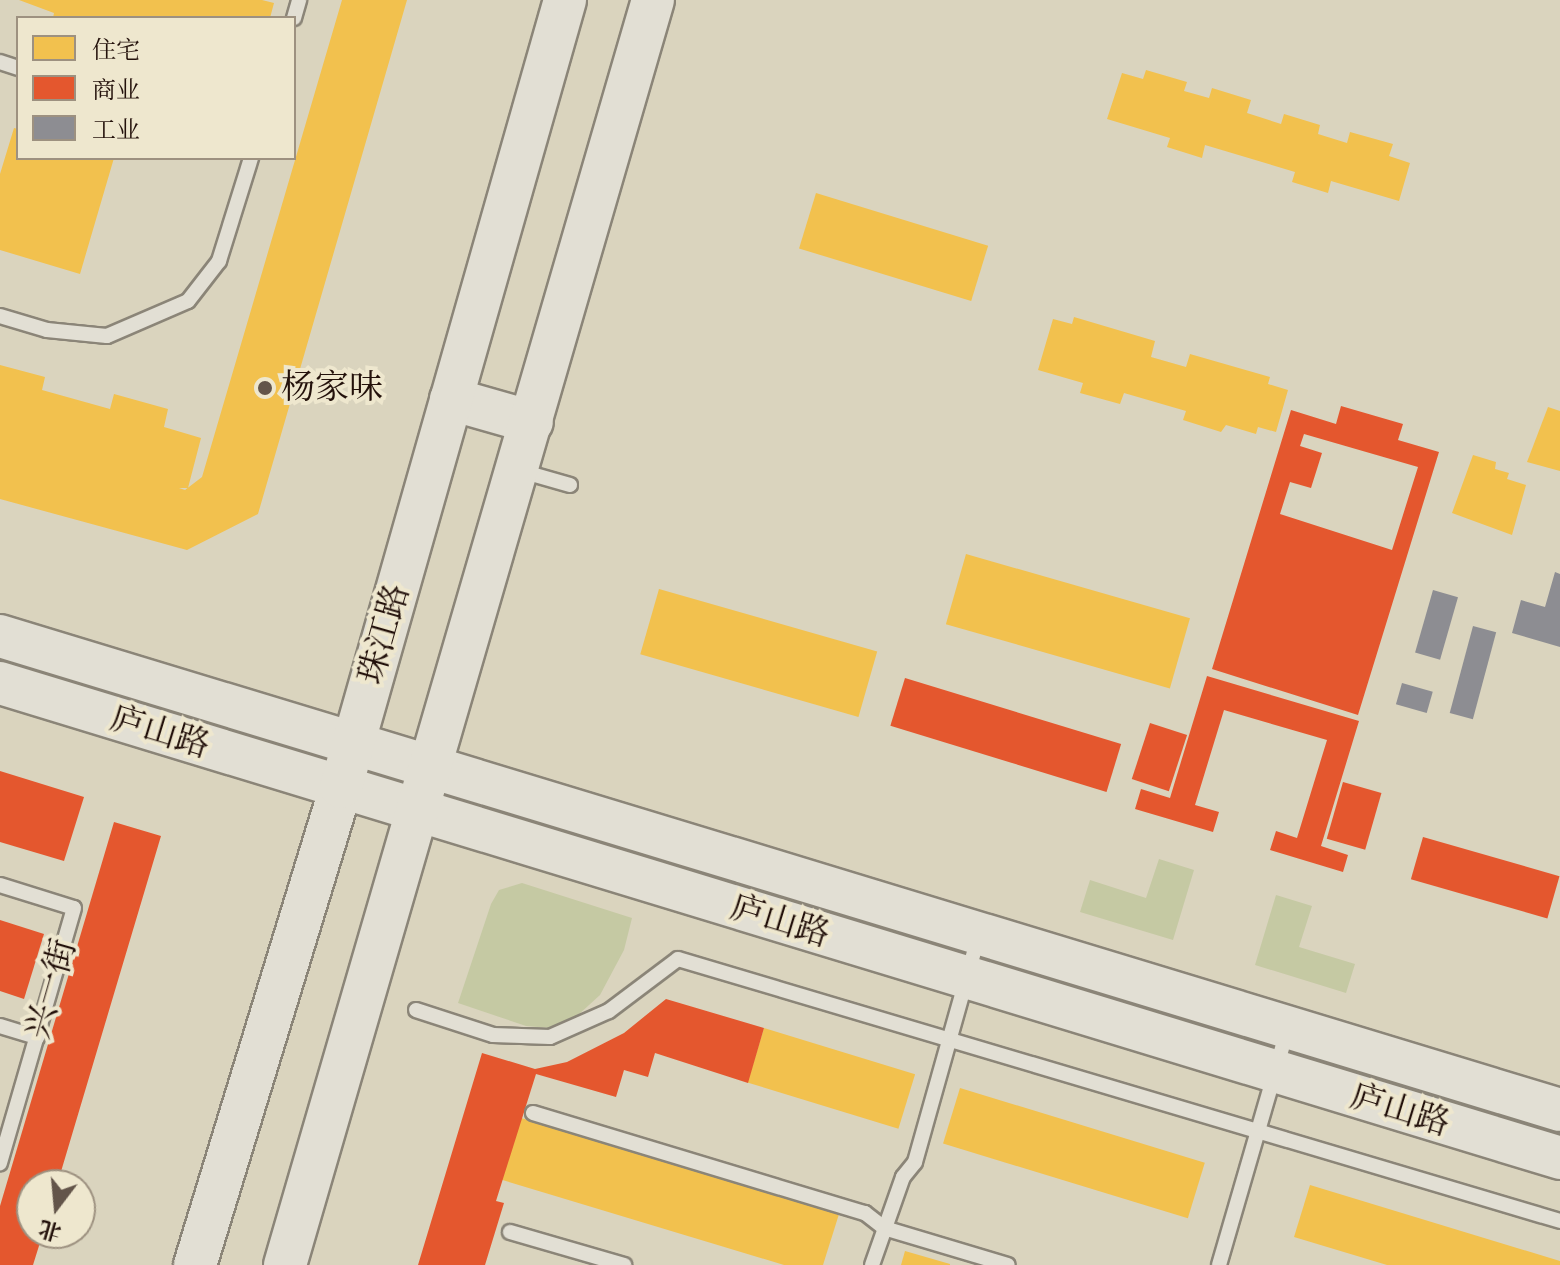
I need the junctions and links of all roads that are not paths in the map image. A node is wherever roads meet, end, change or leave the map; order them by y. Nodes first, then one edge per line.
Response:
1 (565, 0) edge
2 (653, 0) edge
3 (250, 160) edge
4 (0, 316) edge
5 (451, 399) junction
6 (532, 422) junction
7 (518, 470) junction
8 (570, 485) dead end
9 (0, 636) edge
10 (0, 683) edge
11 (353, 743) junction
12 (432, 765) junction
13 (341, 787) junction
14 (419, 810) junction
15 (0, 885) edge
16 (979, 934) junction
17 (966, 980) junction
18 (416, 1010) dead end
19 (0, 1026) edge
20 (1288, 1029) junction
21 (37, 1037) junction
22 (950, 1040) junction
23 (1275, 1072) junction
24 (1560, 1110) edge
25 (533, 1113) dead end
26 (1259, 1129) junction
27 (1560, 1158) edge
28 (0, 1163) edge
29 (1560, 1221) edge
30 (884, 1228) junction
31 (510, 1232) dead end
32 (195, 1265) edge
33 (285, 1265) edge
34 (624, 1265) edge
35 (872, 1265) edge
36 (1008, 1265) edge
37 (1219, 1265) edge

1 - 5 street, 珠江路
2 - 6 street
3 - 4 lane
5 - 6 street
5 - 11 street, 珠江路
6 - 7 street
7 - 8 lane
7 - 12 street
9 - 11 street, 庐山路
10 - 13 street, 庐山路
11 - 12 street, 庐山路
11 - 13 street, 珠江路
12 - 14 street
12 - 16 street, 庐山路
13 - 14 street, 庐山路
13 - 32 street, 珠江路
14 - 17 street, 庐山路
14 - 33 street
15 - 21 lane, 兴一街
16 - 17 lane
16 - 20 street, 庐山路
17 - 22 lane
17 - 23 street, 庐山路
18 - 22 lane
19 - 21 lane
20 - 23 lane
20 - 24 street, 庐山路
21 - 28 lane, 兴一街
22 - 26 lane
22 - 30 lane
23 - 26 lane
23 - 27 street, 庐山路
25 - 30 lane
26 - 29 lane
26 - 37 lane
30 - 35 lane
30 - 36 lane
31 - 34 lane

